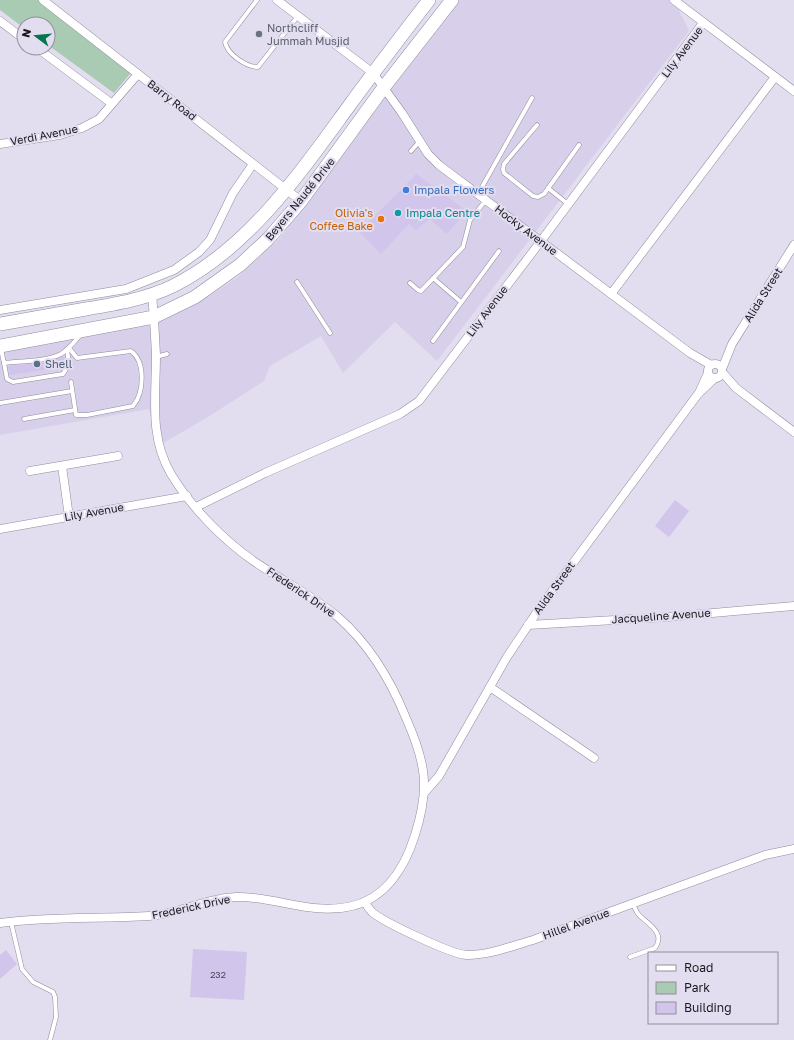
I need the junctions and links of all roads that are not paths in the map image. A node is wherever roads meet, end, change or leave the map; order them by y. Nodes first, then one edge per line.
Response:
1 (43, 0) edge
2 (257, 0) edge
3 (277, 0) edge
4 (429, 0) edge
5 (452, 0) edge
6 (674, 0) edge
7 (298, 15) junction
8 (0, 21) edge
9 (703, 23) junction
10 (16, 33) edge
11 (47, 56) edge
12 (373, 73) junction
13 (138, 74) junction
14 (775, 77) junction
15 (384, 87) junction
16 (794, 91) edge
17 (532, 98) dead end
18 (112, 103) junction
19 (537, 125) dead end
20 (420, 141) junction
21 (0, 144) edge
22 (580, 145) dead end
23 (411, 151) dead end
24 (253, 164) junction
25 (548, 188) junction
26 (285, 189) junction
27 (478, 194) junction
28 (486, 200) junction
29 (301, 201) junction
30 (568, 205) junction
31 (541, 241) junction
32 (794, 245) edge
33 (499, 251) dead end
34 (434, 278) junction
35 (297, 282) dead end
36 (410, 283) dead end
37 (152, 294) junction
38 (611, 294) junction
39 (461, 302) junction
40 (0, 310) edge
41 (154, 317) junction
42 (0, 324) edge
43 (86, 330) junction
44 (330, 333) dead end
45 (433, 341) dead end
46 (732, 344) junction
47 (0, 346) edge
48 (68, 348) junction
49 (167, 354) dead end
50 (156, 357) junction
51 (4, 363) junction
52 (710, 368) junction
53 (719, 374) junction
54 (71, 382) dead end
55 (72, 391) junction
56 (698, 394) junction
57 (0, 403) edge
58 (75, 410) junction
59 (24, 419) dead end
60 (794, 432) edge
61 (118, 456) dead end
62 (62, 466) junction
63 (30, 471) dead end
64 (187, 496) junction
65 (196, 507) junction
66 (68, 517) junction
67 (0, 528) edge
68 (794, 606) edge
69 (528, 625) junction
70 (490, 687) junction
71 (594, 758) dead end
72 (425, 792) junction
73 (794, 849) edge
74 (365, 902) junction
75 (633, 904) junction
76 (11, 922) junction
77 (0, 924) edge
78 (630, 957) dead end
79 (50, 1040) edge

1 - 13 street, Barry Road
2 - 7 lane
3 - 7 street, Hocky Avenue
4 - 12 main road, Beyers Naudé Drive
5 - 15 main road, Beyers Naudé Drive
6 - 9 street
7 - 12 street, Hocky Avenue
8 - 10 street
9 - 14 street
9 - 30 street, Lily Avenue
11 - 18 street
12 - 15 street, Hocky Avenue
12 - 26 main road, Beyers Naudé Drive
13 - 18 street, Verdi Avenue
13 - 24 street, Barry Road
14 - 16 street
14 - 38 street
15 - 20 street, Hocky Avenue
15 - 29 main road, Beyers Naudé Drive
17 - 27 lane
18 - 21 street, Verdi Avenue
19 - 25 lane
20 - 23 lane
20 - 27 street, Hocky Avenue
22 - 25 lane
24 - 26 street, Barry Road
24 - 40 street
25 - 30 lane
26 - 29 street, Barry Road
26 - 37 main road, Beyers Naudé Drive
27 - 28 street, Hocky Avenue
28 - 31 street, Hocky Avenue
28 - 34 lane
29 - 41 main road, Beyers Naudé Drive
30 - 31 street, Lily Avenue
31 - 38 street, Hocky Avenue
31 - 65 street, Lily Avenue
32 - 46 street, Alida Street
33 - 39 lane
34 - 36 lane
34 - 39 lane
35 - 44 lane
37 - 41 street, Frederick Drive
37 - 42 main road, Beyers Naudé Drive
38 - 52 street, Hocky Avenue
39 - 45 lane
41 - 43 main road, Beyers Naudé Drive
41 - 50 street, Frederick Drive
43 - 47 main road, Beyers Naudé Drive
43 - 48 lane
46 - 52 street, Alida Street
46 - 53 street, Alida Street
47 - 51 lane
48 - 51 lane
48 - 51 lane
48 - 58 lane
49 - 50 lane
50 - 64 street, Frederick Drive
52 - 53 street
52 - 53 street
52 - 56 street, Alida Street
53 - 56 street, Alida Street
53 - 60 street
54 - 55 lane
55 - 57 lane
55 - 58 lane
56 - 69 street, Alida Street
58 - 59 lane
61 - 62 street
62 - 63 street
62 - 66 street
64 - 65 street, Frederick Drive
64 - 66 street, Lily Avenue
65 - 72 street, Frederick Drive
66 - 67 street, Lily Avenue
68 - 69 street, Jacqueline Avenue
69 - 70 street, Alida Street
70 - 71 street
70 - 72 street, Alida Street
72 - 74 street, Frederick Drive
73 - 75 street, Hillel Avenue
74 - 75 street, Hillel Avenue
74 - 76 street, Frederick Drive
75 - 78 lane
76 - 77 street, Frederick Drive
76 - 79 lane

